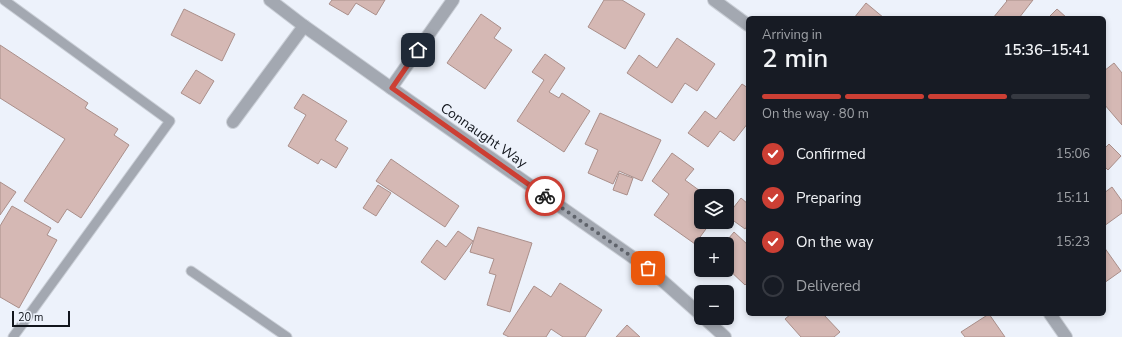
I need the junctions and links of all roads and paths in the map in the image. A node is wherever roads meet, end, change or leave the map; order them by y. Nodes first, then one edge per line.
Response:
1 (4, 0) edge
2 (270, 0) edge
3 (453, 0) edge
4 (714, 0) edge
5 (746, 24) edge
6 (304, 26) junction
7 (392, 88) junction
8 (233, 122) dead end
9 (191, 271) dead end
10 (694, 309) edge
11 (1051, 316) edge
12 (712, 325) edge
13 (13, 337) edge
14 (287, 337) edge
15 (725, 337) edge
16 (1066, 337) edge

1 - 13 lane
2 - 6 street, Connaught Way
3 - 7 street
4 - 5 street
6 - 7 street, Connaught Way
6 - 8 street
7 - 10 street, Connaught Way
9 - 14 lane
11 - 16 street
12 - 15 street

